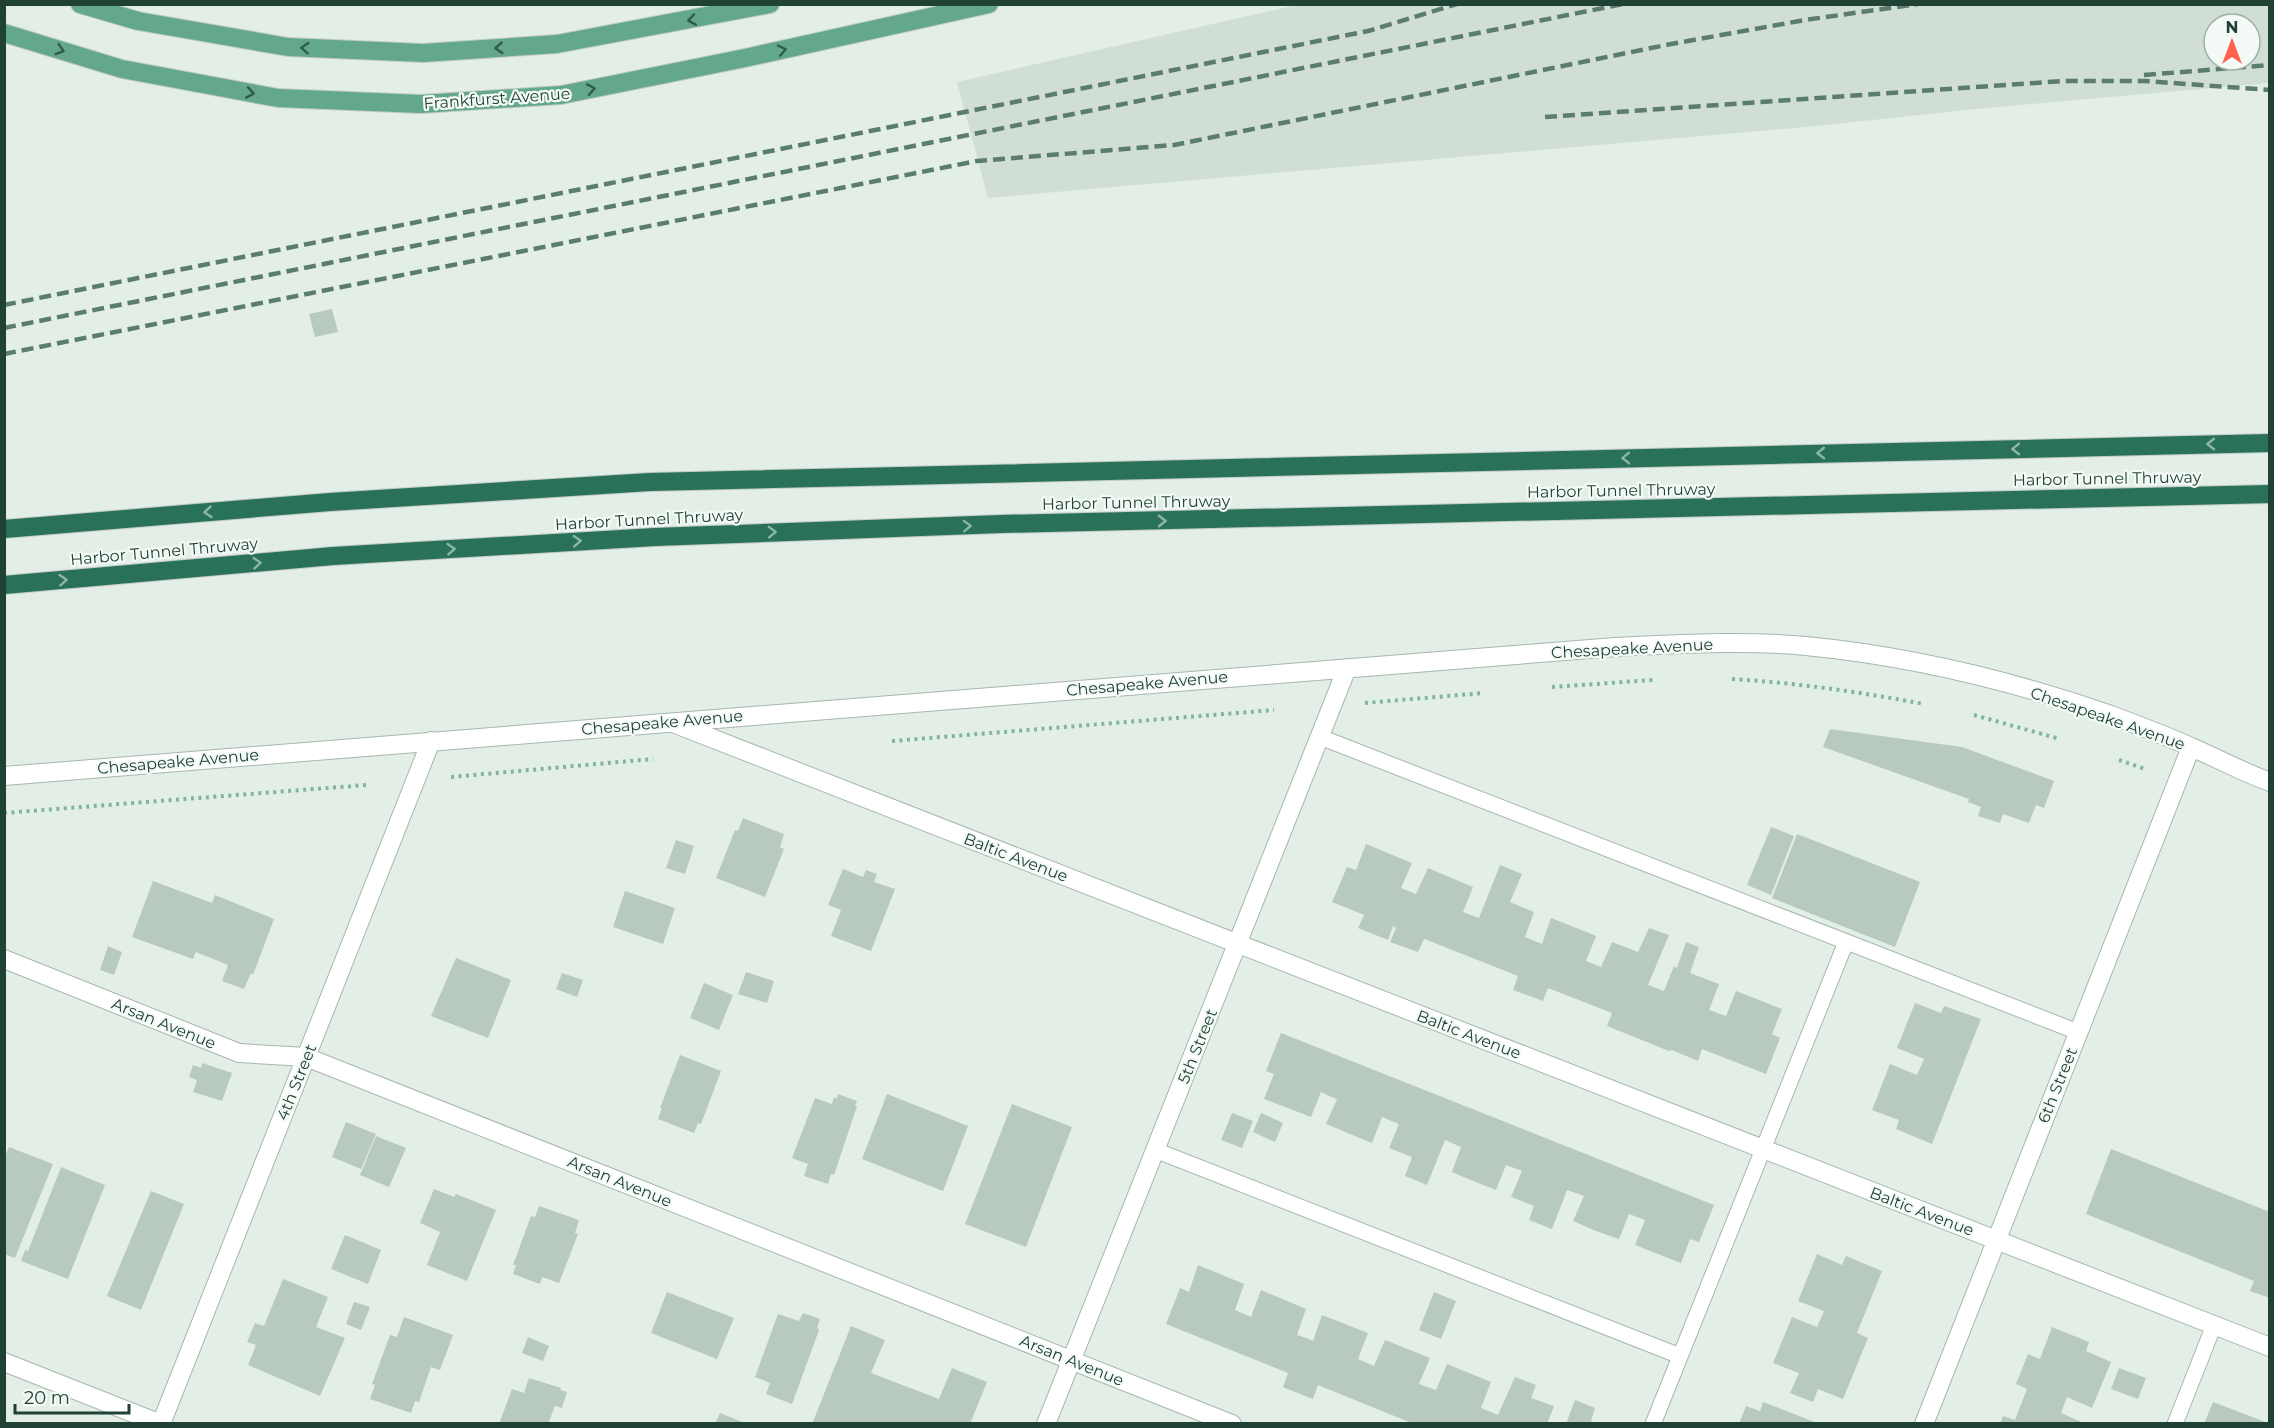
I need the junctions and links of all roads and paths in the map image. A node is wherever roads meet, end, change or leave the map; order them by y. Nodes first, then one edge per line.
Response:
1 (80, 4) edge
2 (770, 4) edge
3 (989, 4) edge
4 (4, 33) edge
5 (2270, 443) edge
6 (2270, 494) edge
7 (4, 530) edge
8 (4, 585) edge
9 (1347, 668) junction
10 (1732, 679) dead end
11 (1653, 680) dead end
12 (1552, 687) dead end
13 (1484, 693) dead end
14 (1361, 703) dead end
15 (1924, 704) dead end
16 (1274, 710) dead end
17 (1974, 715) dead end
18 (669, 721) junction
19 (1320, 737) junction
20 (2060, 739) dead end
21 (431, 741) junction
22 (892, 741) dead end
23 (2191, 747) junction
24 (653, 759) dead end
25 (2119, 760) dead end
26 (2145, 769) dead end
27 (4, 776) edge
28 (451, 777) dead end
29 (2270, 782) edge
30 (366, 784) dead end
31 (4, 813) edge
32 (1846, 942) junction
33 (1238, 944) junction
34 (4, 959) edge
35 (2078, 1032) junction
36 (306, 1057) junction
37 (1763, 1149) junction
38 (1155, 1150) junction
39 (1996, 1240) junction
40 (2214, 1325) junction
41 (2270, 1347) edge
42 (1680, 1356) junction
43 (1072, 1360) junction
44 (4, 1362) edge
45 (161, 1424) edge
46 (1047, 1424) edge
47 (1232, 1424) edge
48 (1653, 1424) edge
49 (1924, 1424) edge
50 (2175, 1424) edge

2 -> 1 main road
4 -> 3 main road, Frankfurst Avenue
5 -> 7 highway, Harbor Tunnel Thruway
8 -> 6 highway, Harbor Tunnel Thruway
9 - 18 street, Chesapeake Avenue
9 - 19 street, 5th Street
9 - 23 street, Chesapeake Avenue
10 - 15 path
11 - 12 path
13 - 14 path
16 - 22 path
17 - 20 path
18 - 21 street, Chesapeake Avenue
18 - 33 street, Baltic Avenue
19 - 32 lane
19 - 33 street, 5th Street
21 - 27 street, Chesapeake Avenue
21 - 36 street, 4th Street
23 - 29 street, Chesapeake Avenue
23 - 35 street, 6th Street
24 - 28 path
25 - 26 path
30 - 31 path
32 - 35 lane
32 - 37 lane
33 - 37 street, Baltic Avenue
33 - 38 street, 5th Street
34 - 36 street, Arsan Avenue
35 - 39 street, 6th Street
36 - 43 street, Arsan Avenue
36 - 45 street, 4th Street
37 - 39 street, Baltic Avenue
37 - 42 lane
38 - 42 lane
38 - 43 street, 5th Street
39 - 40 street, Baltic Avenue
39 - 49 street, 6th Street
40 - 41 street, Baltic Avenue
40 - 50 lane
42 - 48 lane
43 - 46 street, 5th Street
43 - 47 street, Arsan Avenue
44 - 45 street

